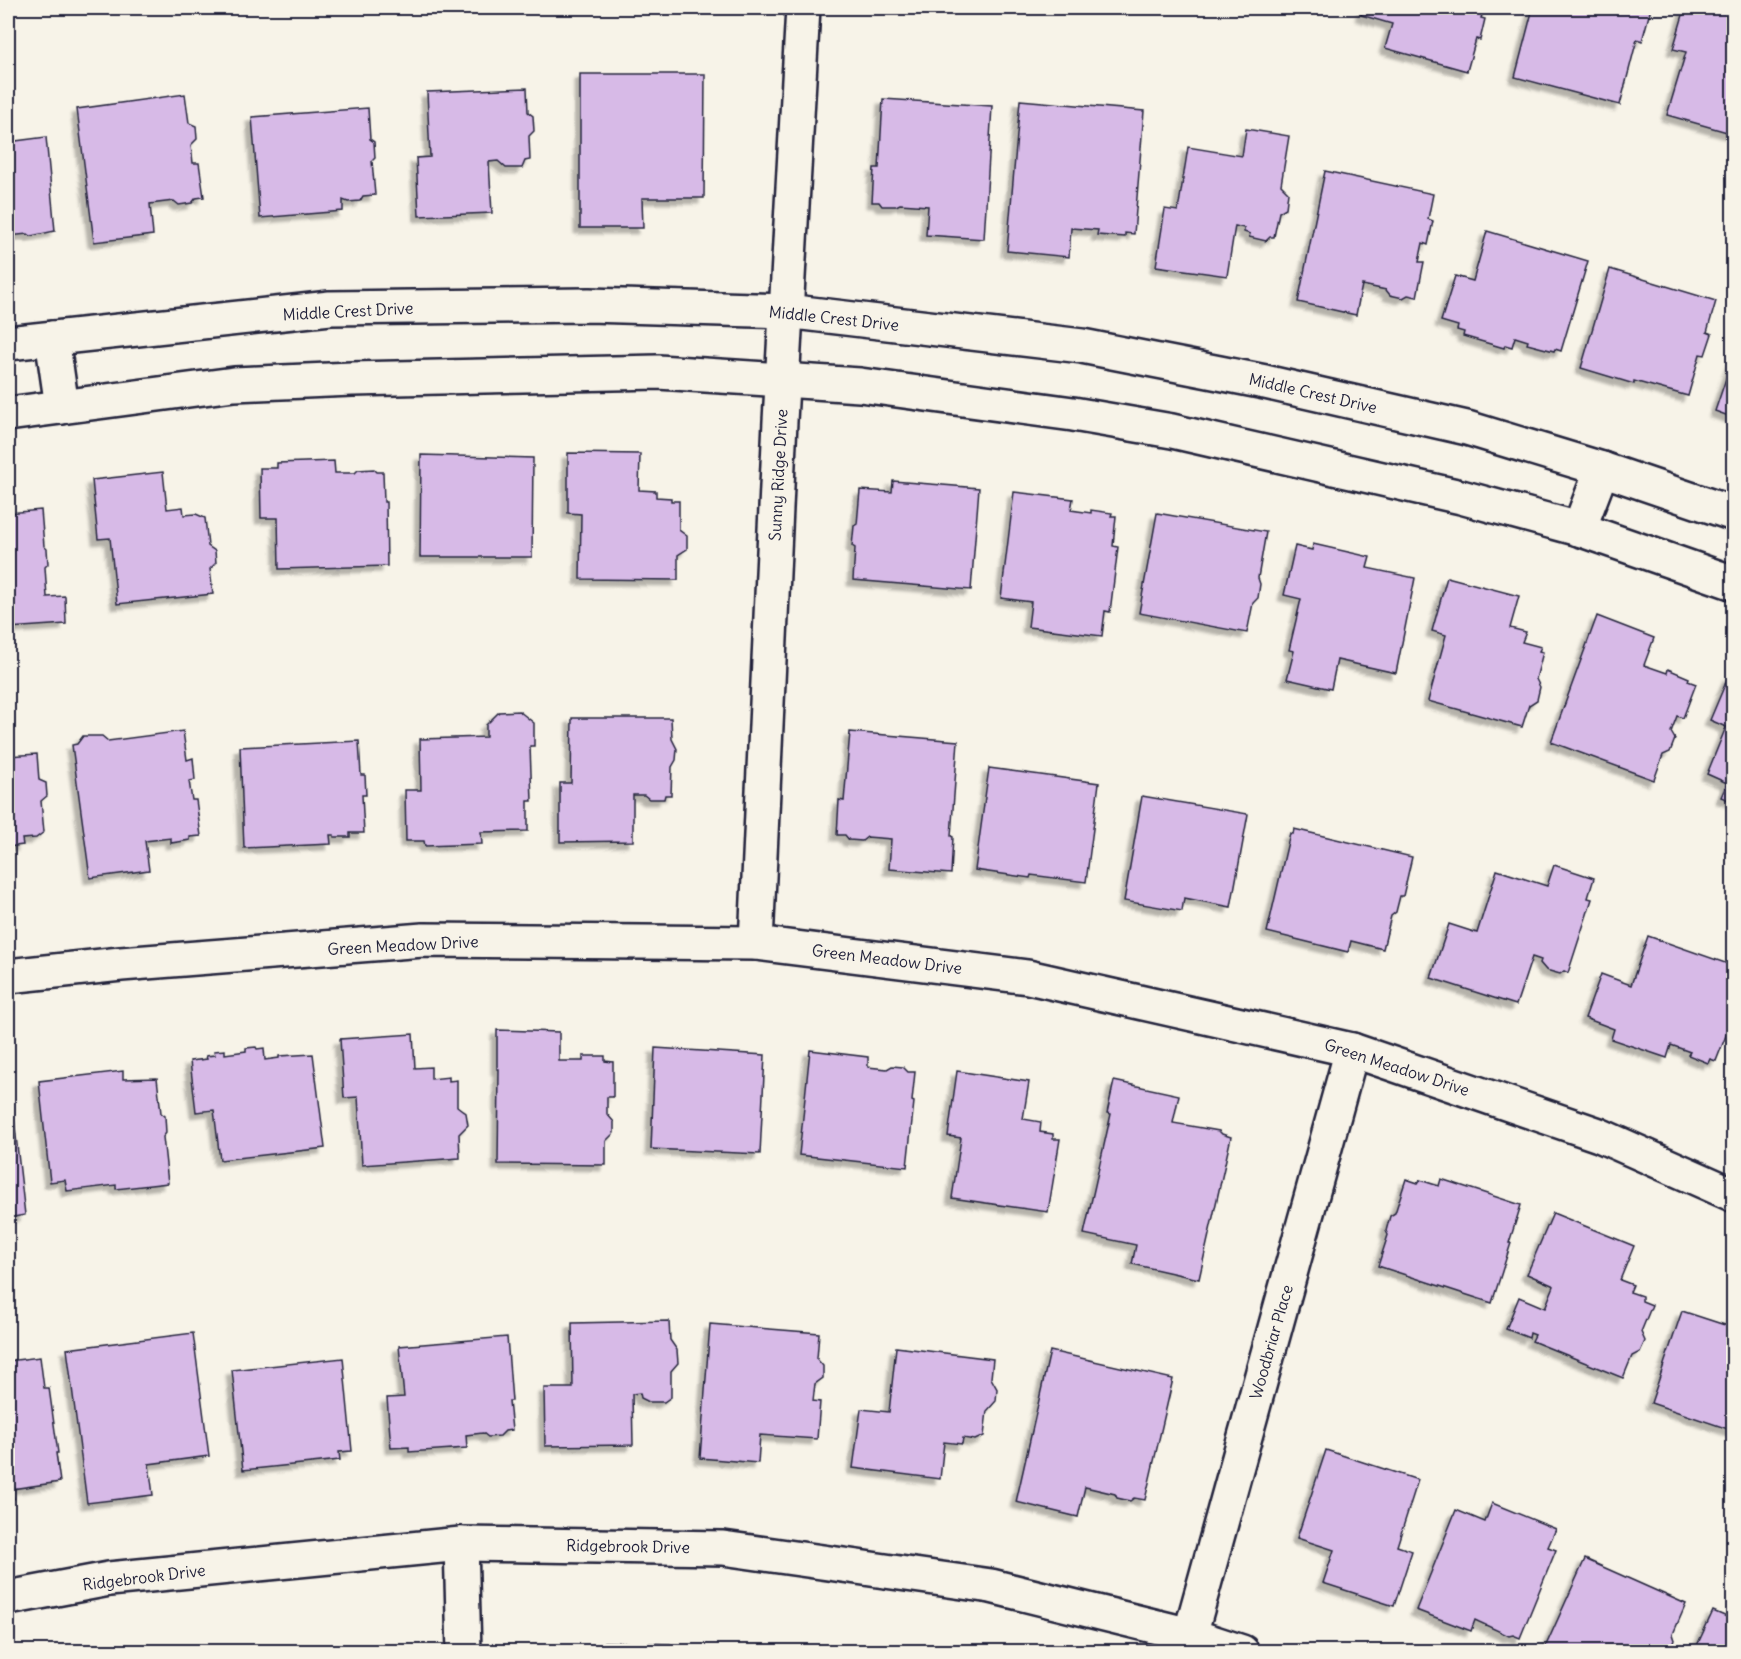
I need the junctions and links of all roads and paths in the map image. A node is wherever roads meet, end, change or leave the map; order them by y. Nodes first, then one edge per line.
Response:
1 (803, 8) edge
2 (786, 311) junction
3 (52, 338) junction
4 (8, 343) edge
5 (782, 380) junction
6 (62, 407) junction
7 (8, 414) edge
8 (1602, 469) junction
9 (1734, 514) edge
10 (1579, 529) junction
11 (1734, 583) edge
12 (756, 943) junction
13 (8, 976) edge
14 (1352, 1050) junction
15 (1734, 1195) edge
16 (461, 1544) junction
17 (8, 1598) edge
18 (1190, 1635) junction
19 (464, 1652) edge
20 (1242, 1652) edge

1 - 2 street, Sunny Ridge Drive
2 - 3 street, Middle Crest Drive
2 - 5 street, Sunny Ridge Drive
2 - 8 street, Middle Crest Drive
3 - 4 street, Middle Crest Drive
3 - 6 street
5 - 6 street
5 - 10 street
5 - 12 street, Sunny Ridge Drive
6 - 7 street
8 - 9 street, Middle Crest Drive
8 - 10 street
10 - 11 street
12 - 13 street, Green Meadow Drive
12 - 14 street, Green Meadow Drive
14 - 15 street, Green Meadow Drive
14 - 18 street, Woodbriar Place
16 - 17 street, Ridgebrook Drive
16 - 18 street, Ridgebrook Drive
16 - 19 street
18 - 20 street, Ridgebrook Drive

